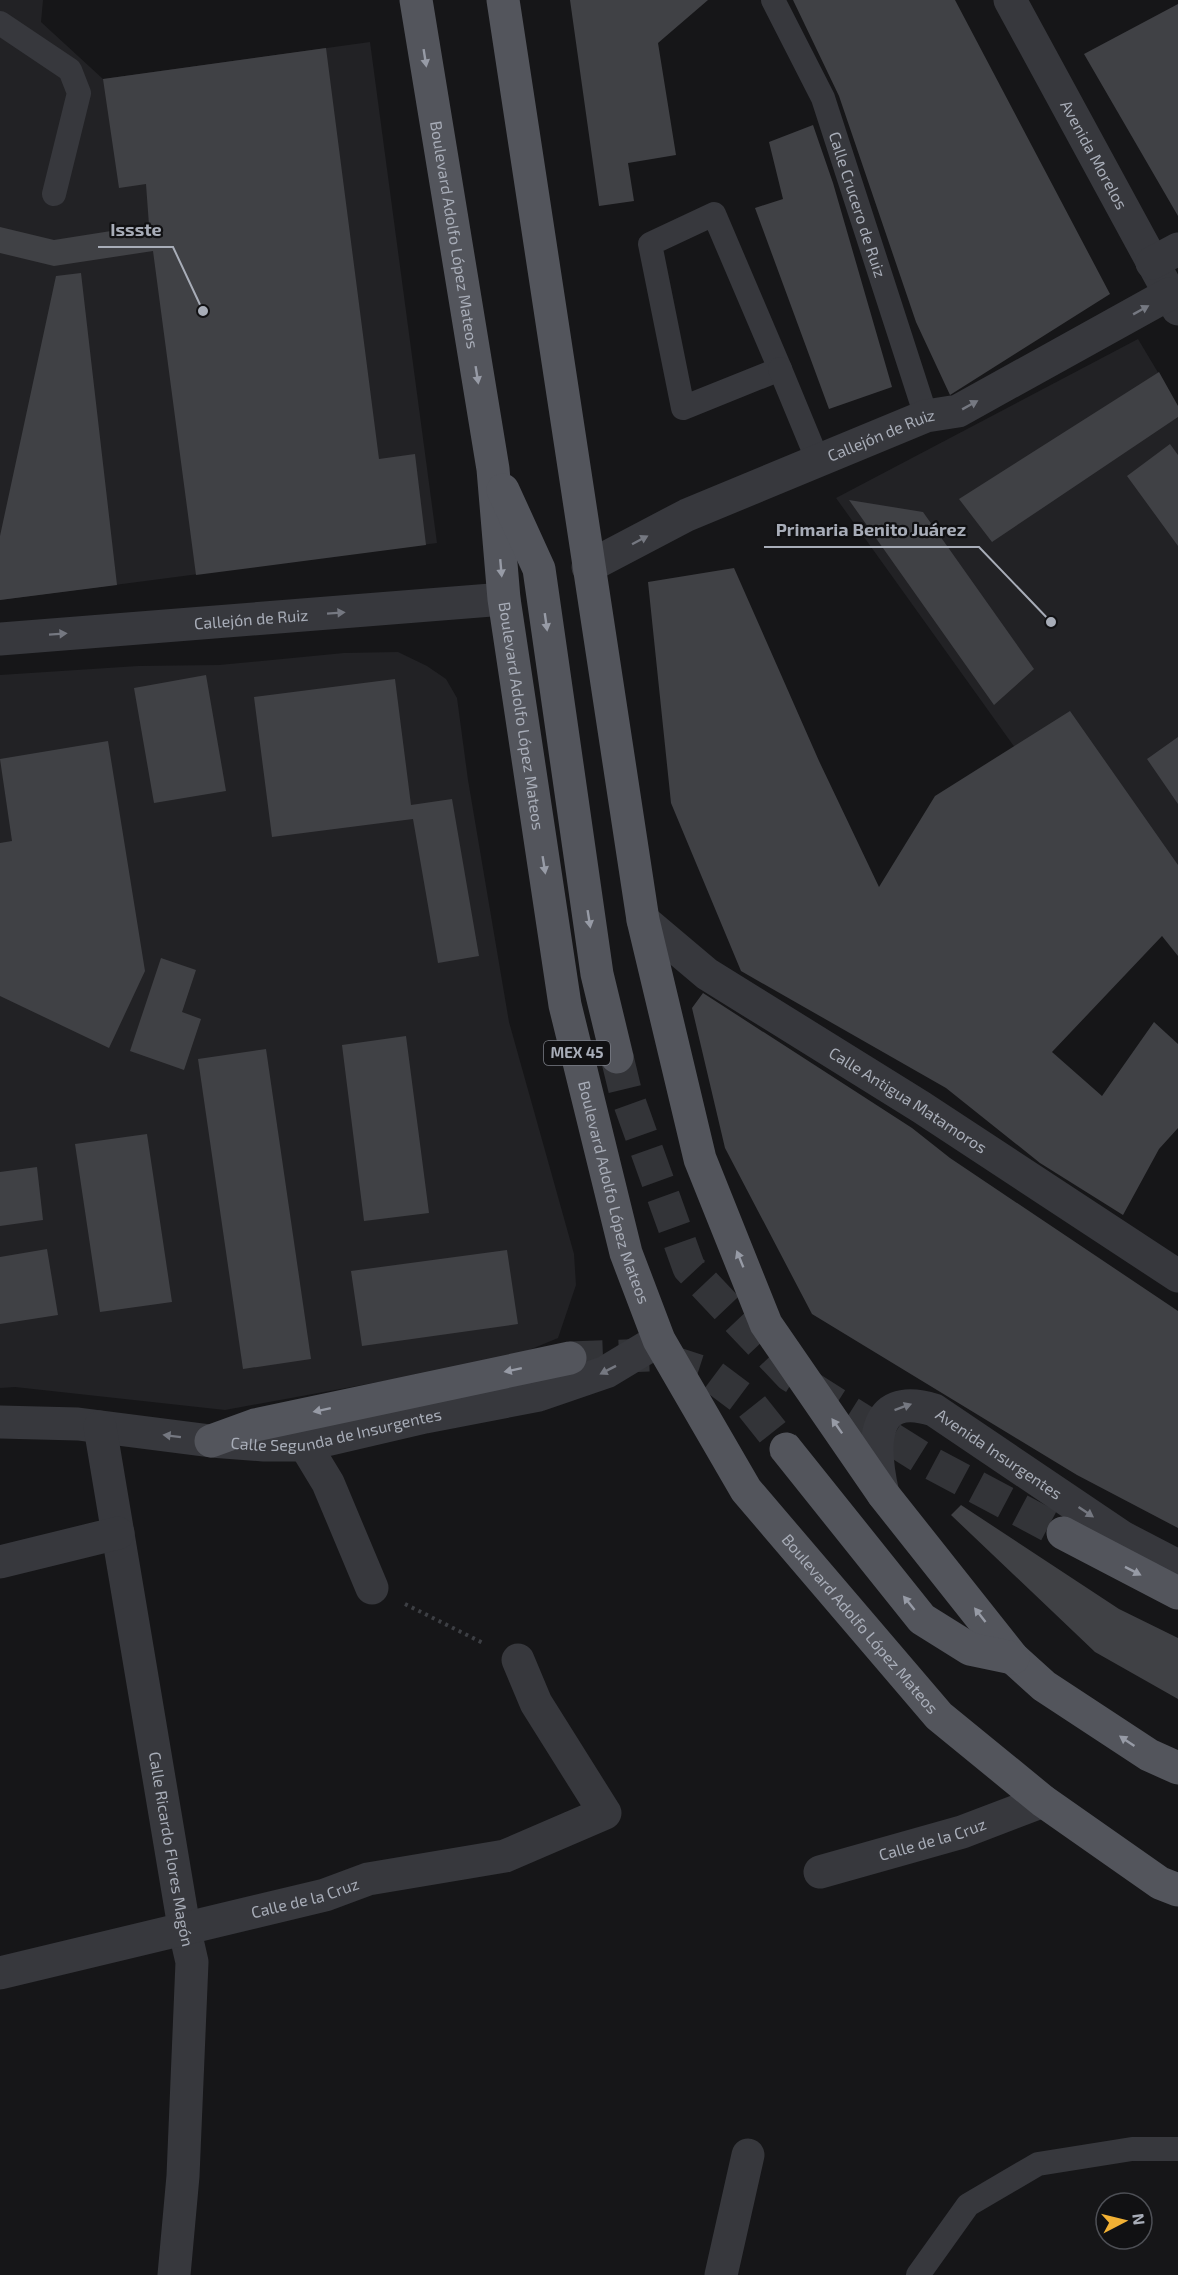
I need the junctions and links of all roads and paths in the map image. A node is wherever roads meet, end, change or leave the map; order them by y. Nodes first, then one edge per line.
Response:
1 (416, 0) edge
2 (503, 0) edge
3 (773, 0) edge
4 (1010, 0) edge
5 (0, 22) edge
6 (54, 194) dead end
7 (1165, 256) edge
8 (1174, 302) edge
9 (780, 369) junction
10 (926, 416) junction
11 (818, 461) junction
12 (493, 469) junction
13 (588, 567) junction
14 (504, 599) junction
15 (0, 639) edge
16 (643, 920) junction
17 (617, 1058) tunnel mouth
18 (1178, 1276) edge
19 (659, 1340) junction
20 (570, 1358) tunnel mouth
21 (0, 1422) edge
22 (100, 1427) junction
23 (211, 1442) junction
24 (305, 1445) junction
25 (786, 1449) tunnel mouth
26 (884, 1494) junction
27 (118, 1533) junction
28 (1063, 1533) tunnel mouth
29 (0, 1562) edge
30 (1178, 1566) edge
31 (372, 1588) joint
32 (1178, 1593) edge
33 (1013, 1658) junction
34 (518, 1660) joint
35 (1178, 1768) edge
36 (1043, 1801) junction
37 (820, 1872) dead end
38 (1178, 1890) edge
39 (184, 1927) junction
40 (0, 1973) edge
41 (1178, 2149) edge
42 (748, 2155) dead end
43 (174, 2275) edge
44 (721, 2275) edge
45 (918, 2275) edge

1 -> 12 main road, Boulevard Adolfo López Mateos / MEX 45
2 - 13 main road
3 - 10 lane, Calle Crucero de Ruiz
4 - 7 street, Avenida Morelos
5 - 6 lane
7 - 8 street, Avenida Morelos
10 -> 8 street, Callejón de Ruiz
9 - 9 lane
9 - 11 lane
10 - 11 street, Callejón de Ruiz
13 -> 11 street, Callejón de Ruiz
12 -> 14 main road, Boulevard Adolfo López Mateos / MEX 45
12 -> 17 main road
13 - 16 main road
15 -> 14 street, Callejón de Ruiz
14 -> 19 main road, Boulevard Adolfo López Mateos / MEX 45
16 - 18 street, Calle Antigua Matamoros
26 -> 16 main road
19 -> 24 street, Calle Segunda de Insurgentes
19 - 36 main road, Boulevard Adolfo López Mateos / MEX 45
20 -> 23 main road
21 - 22 street, Calle Segunda de Insurgentes
23 -> 22 street, Calle Segunda de Insurgentes
22 - 27 street, Calle Ricardo Flores Magón
23 - 24 street, Calle Segunda de Insurgentes
24 - 31 street
33 -> 25 main road
26 -> 30 street, Avenida Insurgentes
33 -> 26 main road
27 - 29 street
27 - 39 street, Calle Ricardo Flores Magón
28 -> 32 main road
31 - 34 path
35 -> 33 main road
34 - 39 street, Calle de la Cruz
36 - 37 street, Calle de la Cruz
36 - 38 main road, Boulevard Adolfo López Mateos / MEX 45
39 - 40 street, Calle de la Cruz
39 - 43 street, Calle Ricardo Flores Magón
41 - 45 lane
42 - 44 street

